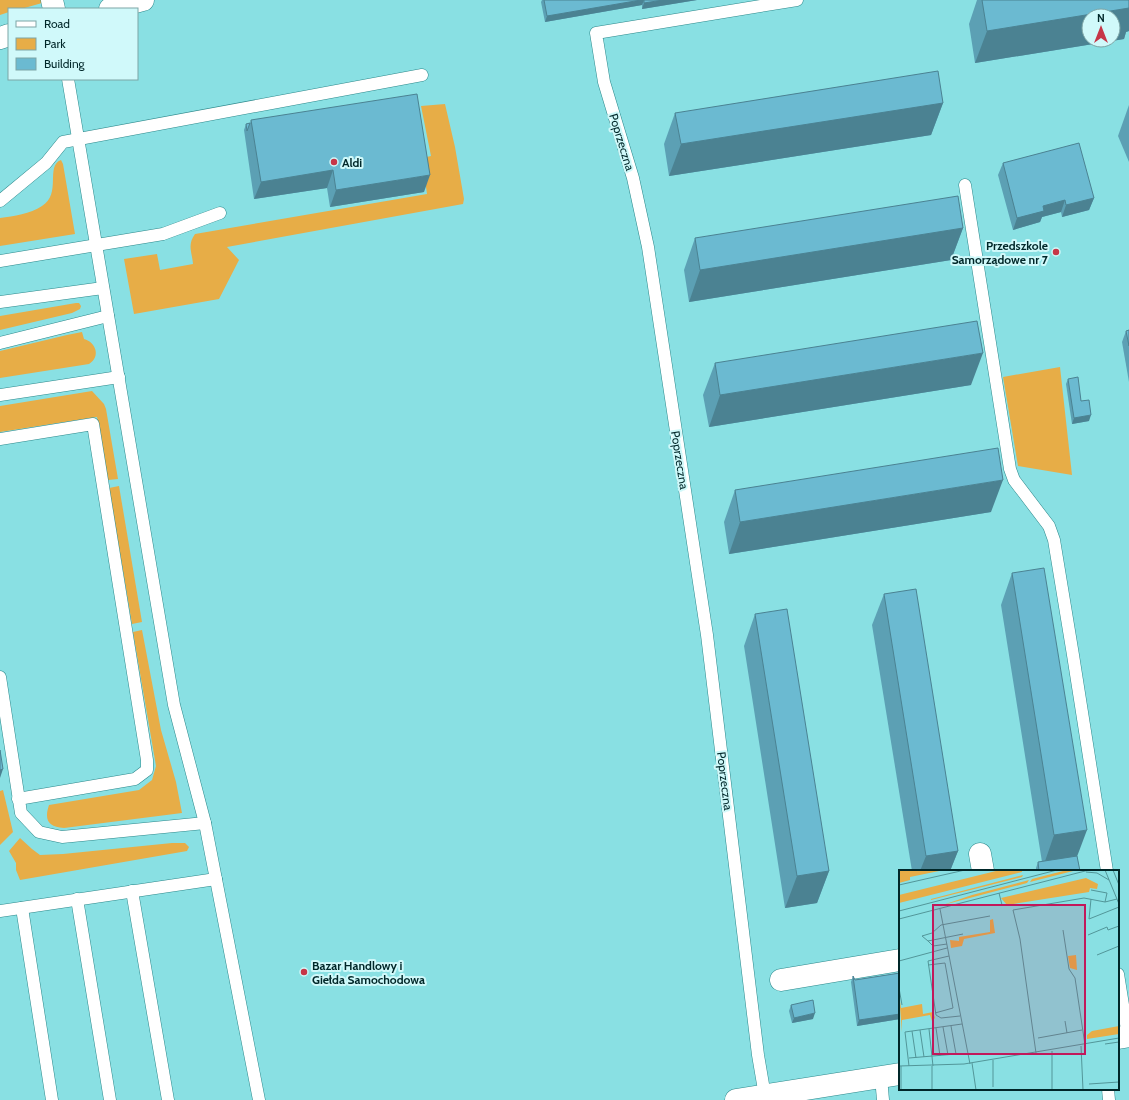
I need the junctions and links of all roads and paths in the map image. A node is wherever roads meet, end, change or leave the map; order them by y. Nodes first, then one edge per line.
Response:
1 (144, 0) edge
2 (797, 0) edge
3 (114, 8) edge
4 (422, 75) dead end
5 (68, 80) edge
6 (78, 139) junction
7 (965, 185) dead end
8 (0, 201) edge
9 (220, 213) dead end
10 (96, 245) junction
11 (0, 261) edge
12 (104, 288) junction
13 (0, 302) edge
14 (108, 316) junction
15 (0, 343) edge
16 (119, 377) junction
17 (0, 395) edge
18 (0, 439) edge
19 (0, 677) edge
20 (18, 799) junction
21 (204, 823) junction
22 (1107, 870) edge
23 (216, 879) junction
24 (132, 891) junction
25 (77, 899) junction
26 (22, 908) junction
27 (0, 911) edge
28 (899, 960) edge
29 (781, 980) dead end
30 (1119, 983) edge
31 (1125, 1037) edge
32 (891, 1075) edge
33 (1108, 1090) edge
34 (765, 1096) junction
35 (52, 1100) edge
36 (110, 1100) edge
37 (168, 1100) edge
38 (259, 1100) edge
39 (736, 1100) edge
40 (883, 1100) edge
41 (1109, 1100) edge

1 - 3 street
2 - 34 lane, Poprzeczna
4 - 6 lane
5 - 6 lane
6 - 8 lane
6 - 10 lane
7 - 22 lane
9 - 10 lane
10 - 11 lane
10 - 12 lane
12 - 13 lane
12 - 14 lane
14 - 15 lane
14 - 16 lane
16 - 17 lane
16 - 21 lane
18 - 20 lane
19 - 20 lane
20 - 21 lane
21 - 23 lane
23 - 24 lane
23 - 38 lane
24 - 25 lane
24 - 37 lane
25 - 26 lane
25 - 36 lane
26 - 27 lane
26 - 35 lane
28 - 29 street
30 - 31 lane
32 - 34 street
32 - 40 lane
33 - 41 lane
34 - 39 street

